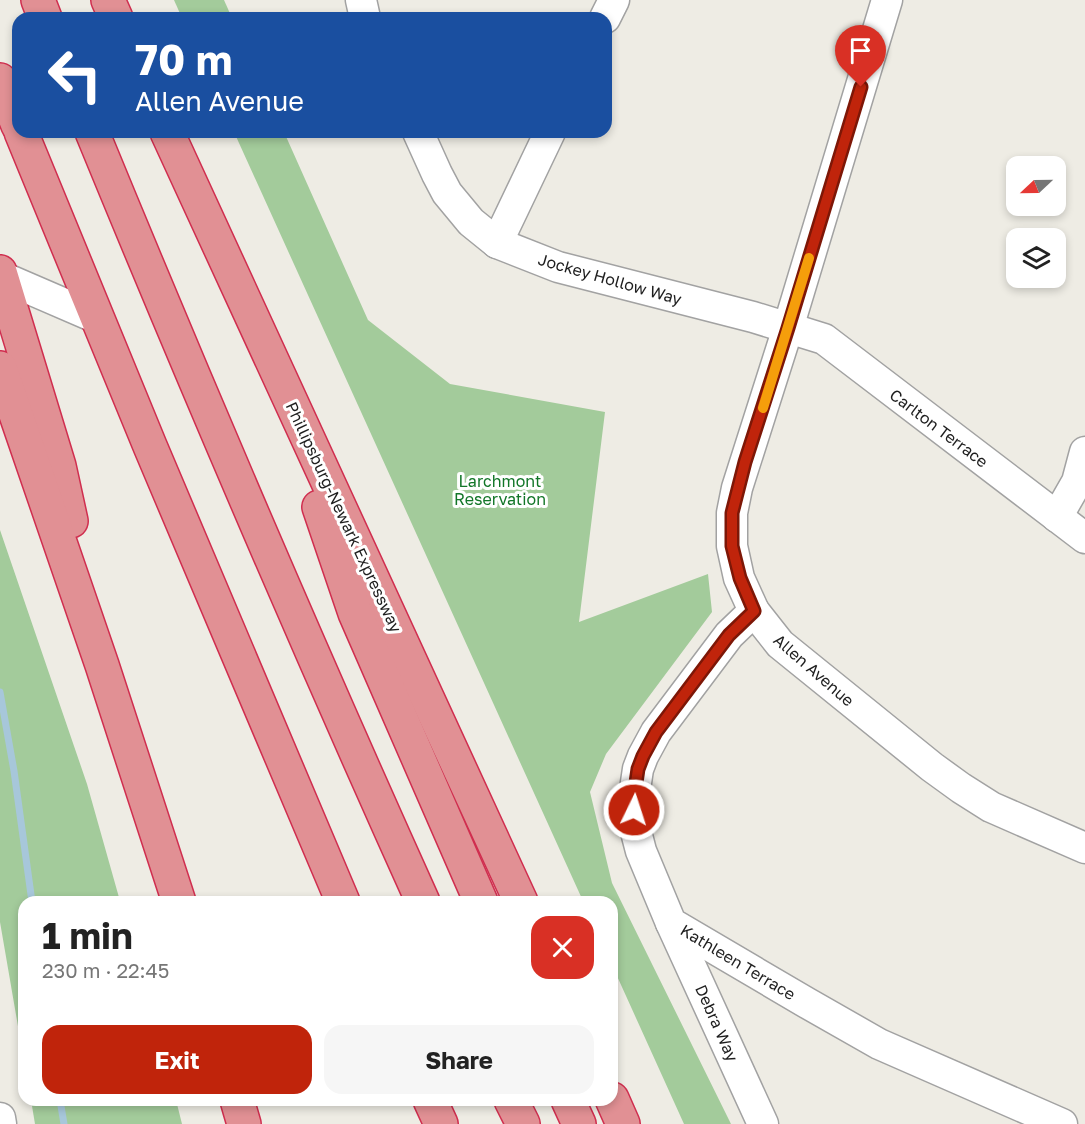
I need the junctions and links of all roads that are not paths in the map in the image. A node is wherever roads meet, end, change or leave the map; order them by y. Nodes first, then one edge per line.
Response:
1 (887, 0) edge
2 (0, 80) edge
3 (12, 110) edge
4 (23, 138) edge
5 (94, 138) edge
6 (170, 138) edge
7 (421, 138) edge
8 (547, 138) edge
9 (497, 243) junction
10 (1, 274) edge
11 (97, 318) junction
12 (788, 328) junction
13 (261, 336) junction
14 (0, 368) edge
15 (1085, 452) edge
16 (1057, 517) junction
17 (1085, 538) edge
18 (754, 611) junction
19 (102, 665) junction
20 (1085, 848) edge
21 (177, 896) edge
22 (340, 896) edge
23 (420, 896) edge
24 (478, 896) edge
25 (518, 896) edge
26 (671, 923) junction
27 (239, 1106) edge
28 (433, 1106) edge
29 (514, 1106) edge
30 (571, 1106) edge
31 (615, 1106) edge
32 (0, 1118) edge
33 (1, 1124) edge
34 (244, 1124) edge
35 (441, 1124) edge
36 (522, 1124) edge
37 (579, 1124) edge
38 (623, 1124) edge
39 (763, 1124) edge
40 (1062, 1124) edge

1 - 12 street, Allen Avenue
2 - 3 highway
4 - 11 highway
5 - 23 highway
6 - 13 highway, Phillipsburg-Newark Expressway
7 - 9 street, Jockey Hollow Way
8 - 9 street
9 - 12 street, Jockey Hollow Way
10 - 11 street
10 - 19 highway
11 - 22 highway
12 - 16 street, Carlton Terrace
12 - 18 street, Allen Avenue
13 - 24 highway
13 - 25 highway, Phillipsburg-Newark Expressway
14 - 19 highway
15 - 16 street
16 - 17 street, Carlton Terrace
18 - 20 street, Allen Avenue
18 - 26 street, Kathleen Terrace
19 - 21 highway
26 - 39 street, Debra Way
26 - 40 street, Kathleen Terrace
27 - 34 highway
28 - 35 highway
29 - 36 highway
30 - 37 highway
31 - 38 highway
32 - 33 street

